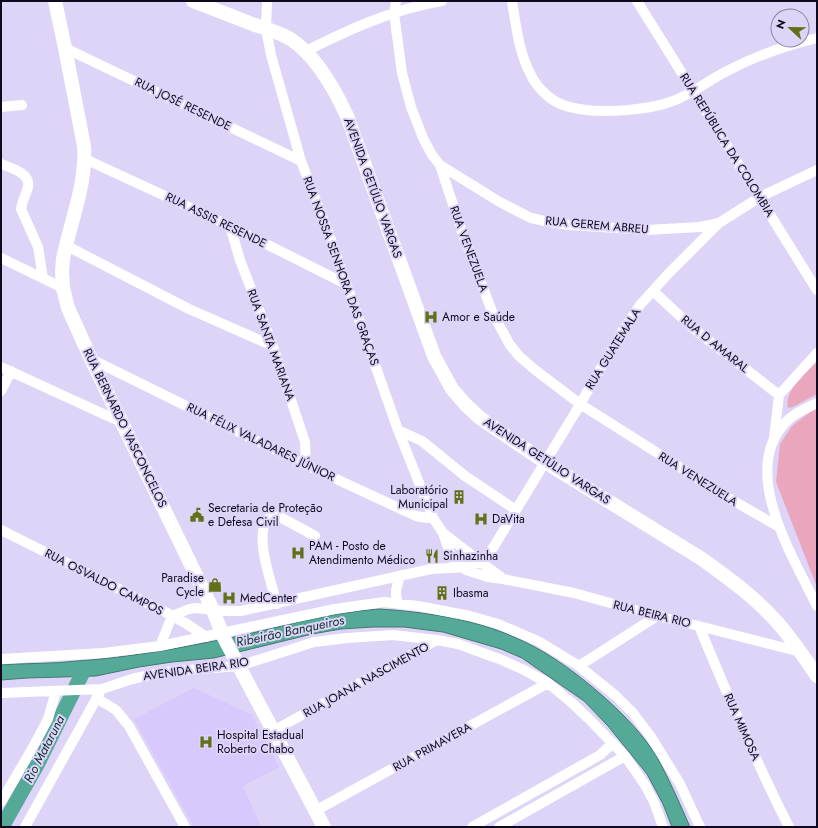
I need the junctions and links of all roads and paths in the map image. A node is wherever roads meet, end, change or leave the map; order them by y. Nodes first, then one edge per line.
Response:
1 (55, 1) edge
2 (193, 1) edge
3 (267, 1) edge
4 (396, 1) edge
5 (442, 1) edge
6 (512, 1) edge
7 (638, 1) edge
8 (394, 13) junction
9 (266, 29) junction
10 (817, 38) edge
11 (65, 48) junction
12 (304, 52) junction
13 (693, 91) junction
14 (22, 105) dead end
15 (1, 107) edge
16 (85, 159) junction
17 (302, 161) junction
18 (1, 164) edge
19 (440, 166) junction
20 (817, 170) edge
21 (760, 196) junction
22 (719, 223) junction
23 (230, 226) junction
24 (65, 245) junction
25 (1, 258) edge
26 (43, 278) junction
27 (346, 284) junction
28 (63, 288) junction
29 (817, 290) edge
30 (653, 291) junction
31 (273, 346) junction
32 (817, 353) edge
33 (91, 359) junction
34 (6, 369) edge
35 (1, 391) edge
36 (779, 395) junction
37 (817, 403) edge
38 (580, 404) junction
39 (123, 423) junction
40 (398, 430) junction
41 (774, 439) junction
42 (545, 462) junction
43 (306, 465) junction
44 (516, 510) junction
45 (433, 518) junction
46 (779, 527) junction
47 (1, 530) edge
48 (443, 533) junction
49 (315, 536) dead end
50 (467, 551) junction
51 (452, 556) junction
52 (479, 562) junction
53 (461, 567) junction
54 (431, 569) junction
55 (402, 575) junction
56 (387, 579) junction
57 (502, 579) junction
58 (384, 602) junction
59 (277, 604) junction
60 (399, 604) junction
61 (817, 606) edge
62 (213, 610) junction
63 (172, 616) junction
64 (657, 616) junction
65 (700, 626) junction
66 (222, 634) junction
67 (206, 637) junction
68 (437, 640) junction
69 (160, 646) junction
70 (801, 652) junction
71 (1, 659) edge
72 (237, 662) junction
73 (579, 666) junction
74 (817, 676) edge
75 (548, 683) junction
76 (102, 689) junction
77 (59, 691) junction
78 (1, 693) edge
79 (96, 698) junction
80 (273, 731) junction
81 (613, 743) junction
82 (625, 756) junction
83 (1, 802) edge
84 (315, 810) junction
85 (25, 827) edge
86 (184, 827) edge
87 (324, 827) edge
88 (472, 827) edge
89 (499, 827) edge
90 (663, 827) edge
91 (700, 827) edge
92 (789, 827) edge

1 - 11 main road, RUA BERNARDO VASCONCELOS
2 - 9 main road, AVENIDA GETÚLIO VARGAS
3 - 9 street, RUA NOSSA SENHORA DAS GRAÇAS
4 - 8 street, RUA VENEZUELA
5 - 8 street
6 - 13 street
7 - 13 street, RUA REPÚBLICA DA COLOMBIA
8 - 12 street
8 - 19 street, RUA VENEZUELA
9 - 12 main road, AVENIDA GETÚLIO VARGAS
9 - 17 street, RUA NOSSA SENHORA DAS GRAÇAS
10 - 13 street
11 - 16 main road, RUA BERNARDO VASCONCELOS
11 - 17 street, RUA JOSÉ RESENDE
12 - 42 main road, AVENIDA GETÚLIO VARGAS
13 - 21 street, RUA REPÚBLICA DA COLOMBIA
14 - 15 street
16 - 23 street, RUA ASSIS RESENDE
16 - 24 main road, RUA BERNARDO VASCONCELOS
17 - 27 street, RUA NOSSA SENHORA DAS GRAÇAS
18 - 26 street
19 - 22 street, RUA GEREM ABREU
19 - 38 street, RUA VENEZUELA
20 - 21 street, RUA GUATEMALA
21 - 22 street, RUA GUATEMALA
21 - 29 street, RUA REPÚBLICA DA COLOMBIA
22 - 30 street, RUA GUATEMALA
23 - 27 street, RUA ASSIS RESENDE
23 - 31 street, RUA SANTA MARIANA
24 - 28 main road, RUA BERNARDO VASCONCELOS
24 - 31 street
25 - 26 street
26 - 28 street
27 - 40 street, RUA NOSSA SENHORA DAS GRAÇAS
28 - 33 main road, RUA BERNARDO VASCONCELOS
30 - 36 street, RUA D AMARAL
30 - 38 street, RUA GUATEMALA
31 - 43 street, RUA SANTA MARIANA
32 - 36 street
33 - 39 main road, RUA BERNARDO VASCONCELOS
33 - 43 street, RUA FÉLIX VALADARES JÚNIOR
34 - 35 street
34 - 39 street
36 - 41 street
37 - 41 street
38 - 42 street, RUA GUATEMALA
38 - 46 street, RUA VENEZUELA
39 - 62 main road, RUA BERNARDO VASCONCELOS
40 - 44 street
40 - 45 street, RUA NOSSA SENHORA DAS GRAÇAS
41 - 46 street
42 - 44 street, RUA GUATEMALA
42 - 70 main road, AVENIDA GETÚLIO VARGAS
43 - 45 street, RUA FÉLIX VALADARES JÚNIOR
44 - 52 street, RUA GUATEMALA
45 - 48 street, RUA NOSSA SENHORA DAS GRAÇAS
46 - 61 street
47 - 63 street, RUA OSVALDO CAMPOS
48 - 50 street, RUA NOSSA SENHORA DAS GRAÇAS
48 - 51 street, RUA NOSSA SENHORA DAS GRAÇAS
49 - 59 street
50 - 51 street, RUA BEIRA RIO
50 - 52 street, RUA BEIRA RIO
50 - 53 street
51 - 53 street, RUA BEIRA RIO
51 - 54 street, RUA BEIRA RIO
52 - 53 street, RUA BEIRA RIO
52 - 57 street, RUA BEIRA RIO
53 - 54 street, RUA BEIRA RIO
53 - 57 street, RUA BEIRA RIO
54 - 55 street, RUA BEIRA RIO
55 - 56 street, RUA BEIRA RIO
55 - 60 street
56 - 58 street
56 - 59 street, RUA BEIRA RIO
57 - 64 street, RUA BEIRA RIO
58 - 60 street
58 - 66 street
59 - 62 street, RUA BEIRA RIO
60 - 73 street
62 - 63 street, RUA BEIRA RIO
62 - 66 main road, RUA BERNARDO VASCONCELOS
63 - 67 street, RUA OSVALDO CAMPOS
63 - 69 street
64 - 65 street, RUA BEIRA RIO
64 - 73 street
65 - 70 street, RUA BEIRA RIO
65 - 92 street, RUA MIMOSA
66 - 67 street
66 - 72 main road, RUA BERNARDO VASCONCELOS
67 - 69 street
68 - 72 street, AVENIDA BEIRA RIO
68 - 75 street, AVENIDA BEIRA RIO
68 - 80 street, RUA JOANA NASCIMENTO
69 - 71 street
70 - 74 main road, AVENIDA GETÚLIO VARGAS
72 - 76 street, AVENIDA BEIRA RIO
72 - 80 main road, RUA BERNARDO VASCONCELOS
73 - 91 street
75 - 81 street, AVENIDA BEIRA RIO
75 - 84 street, RUA PRIMAVERA
76 - 77 street, AVENIDA BEIRA RIO
76 - 79 street
77 - 78 street, AVENIDA BEIRA RIO
77 - 83 street
79 - 85 street
79 - 86 street
80 - 84 main road, RUA BERNARDO VASCONCELOS
81 - 82 street, AVENIDA BEIRA RIO
81 - 88 street
82 - 89 street
82 - 90 street, AVENIDA BEIRA RIO
84 - 87 main road, RUA BERNARDO VASCONCELOS

